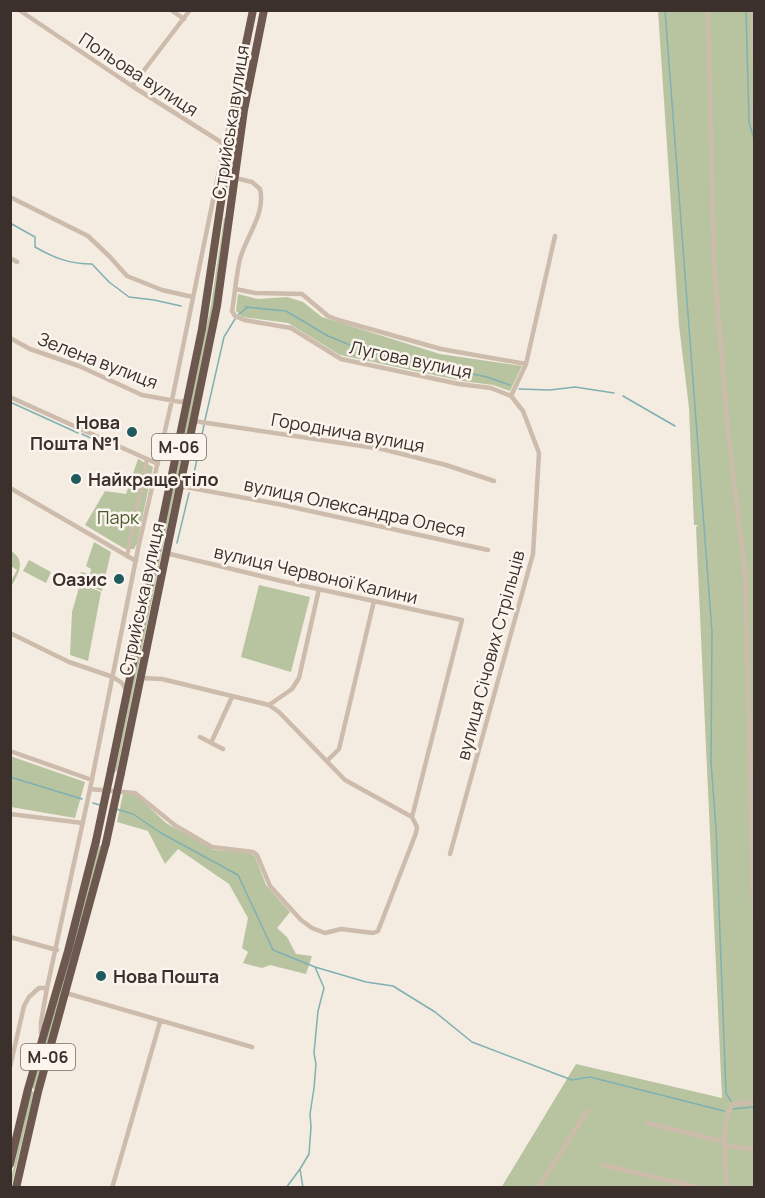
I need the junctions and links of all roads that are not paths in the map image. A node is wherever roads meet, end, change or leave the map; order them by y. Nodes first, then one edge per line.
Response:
1 (19, 10) edge
2 (171, 10) edge
3 (190, 10) edge
4 (253, 10) edge
5 (264, 10) edge
6 (708, 10) edge
7 (753, 10) edge
8 (184, 19) junction
9 (754, 26) edge
10 (754, 57) edge
11 (132, 86) junction
12 (754, 108) edge
13 (754, 120) edge
14 (233, 122) junction
15 (224, 144) junction
16 (235, 178) junction
17 (10, 197) edge
18 (555, 236) dead end
19 (10, 258) edge
20 (17, 262) dead end
21 (235, 289) junction
22 (193, 297) junction
23 (10, 338) edge
24 (526, 364) junction
25 (511, 396) junction
26 (10, 397) edge
27 (190, 397) junction
28 (175, 401) junction
29 (186, 414) junction
30 (201, 423) junction
31 (147, 459) junction
32 (158, 464) junction
33 (494, 482) dead end
34 (180, 486) junction
35 (10, 488) edge
36 (488, 549) dead end
37 (166, 553) junction
38 (126, 556) junction
39 (136, 561) junction
40 (319, 590) junction
41 (374, 601) junction
42 (10, 633) edge
43 (131, 674) junction
44 (113, 677) junction
45 (140, 678) junction
46 (122, 683) junction
47 (127, 694) junction
48 (232, 696) junction
49 (269, 705) junction
50 (200, 737) dead end
51 (211, 743) junction
52 (223, 749) dead end
53 (10, 751) edge
54 (327, 761) junction
55 (92, 780) junction
56 (90, 789) junction
57 (10, 814) edge
58 (412, 817) junction
59 (83, 823) junction
60 (450, 854) dead end
61 (754, 918) edge
62 (10, 938) edge
63 (57, 950) junction
64 (47, 988) junction
65 (66, 993) junction
66 (160, 1022) junction
67 (42, 1042) junction
68 (252, 1047) dead end
69 (10, 1067) edge
70 (754, 1102) edge
71 (587, 1111) dead end
72 (647, 1123) dead end
73 (725, 1144) junction
74 (754, 1149) edge
75 (10, 1164) edge
76 (603, 1166) dead end
77 (540, 1185) edge
78 (16, 1188) edge
79 (112, 1188) edge
80 (546, 1188) edge
81 (701, 1188) edge
82 (727, 1188) edge

1 - 11 street, Польова вулиця
2 - 8 street
3 - 8 street
4 - 14 highway, Стрийська вулиця / М-06
5 - 16 highway, Стрийська вулиця / М-06
6 - 61 street
7 - 9 street
8 - 11 street
9 - 10 street
11 - 15 street, Польова вулиця
12 - 13 street
14 - 15 street
14 - 27 highway, Стрийська вулиця / М-06
15 - 22 street
16 - 21 street, Лугова вулиця
16 - 30 highway, Стрийська вулиця / М-06
17 - 22 street
18 - 24 street
19 - 20 street
21 - 24 street, Лугова вулиця
21 - 25 street, Лугова вулиця
22 - 28 street
23 - 28 street, Зелена вулиця
24 - 25 street
25 - 60 street, вулиця Січових Стрільців
26 - 31 street
27 - 28 street, Зелена вулиця
27 - 29 highway, Стрийська вулиця / М-06
28 - 29 street, Зелена вулиця
28 - 32 street
29 - 43 highway, Стрийська вулиця / М-06
30 - 33 street, Городнича вулиця
30 - 34 highway, Стрийська вулиця / М-06
31 - 32 street
31 - 38 street
32 - 39 street
34 - 36 street, вулиця Олександра Олеся
34 - 37 highway, Стрийська вулиця / М-06
35 - 38 street
37 - 40 street, вулиця Червоної Калини
37 - 45 highway, Стрийська вулиця / М-06
38 - 39 street
39 - 44 street
40 - 41 street, вулиця Червоної Калини
40 - 49 street
41 - 54 street
41 - 58 street, вулиця Червоної Калини
42 - 44 street
43 - 46 street
43 - 47 highway, Стрийська вулиця / М-06
44 - 46 street
44 - 55 street
45 - 48 street
45 - 65 highway, Стрийська вулиця / М-06, bridge
46 - 47 street
47 - 67 highway, Стрийська вулиця / М-06, bridge
48 - 49 street
48 - 51 street
49 - 54 street
50 - 51 street
51 - 52 street
53 - 55 street
54 - 58 street
55 - 56 street
56 - 58 street
56 - 59 street
57 - 59 street
59 - 63 street
62 - 63 street
63 - 64 street
64 - 67 street
64 - 69 street
65 - 66 street
65 - 78 highway, Стрийська вулиця / М-06
66 - 68 street
66 - 79 street
67 - 75 highway, Стрийська вулиця / М-06
70 - 73 street
71 - 77 street
72 - 73 street
73 - 74 street
73 - 82 street
76 - 81 street
77 - 80 street

